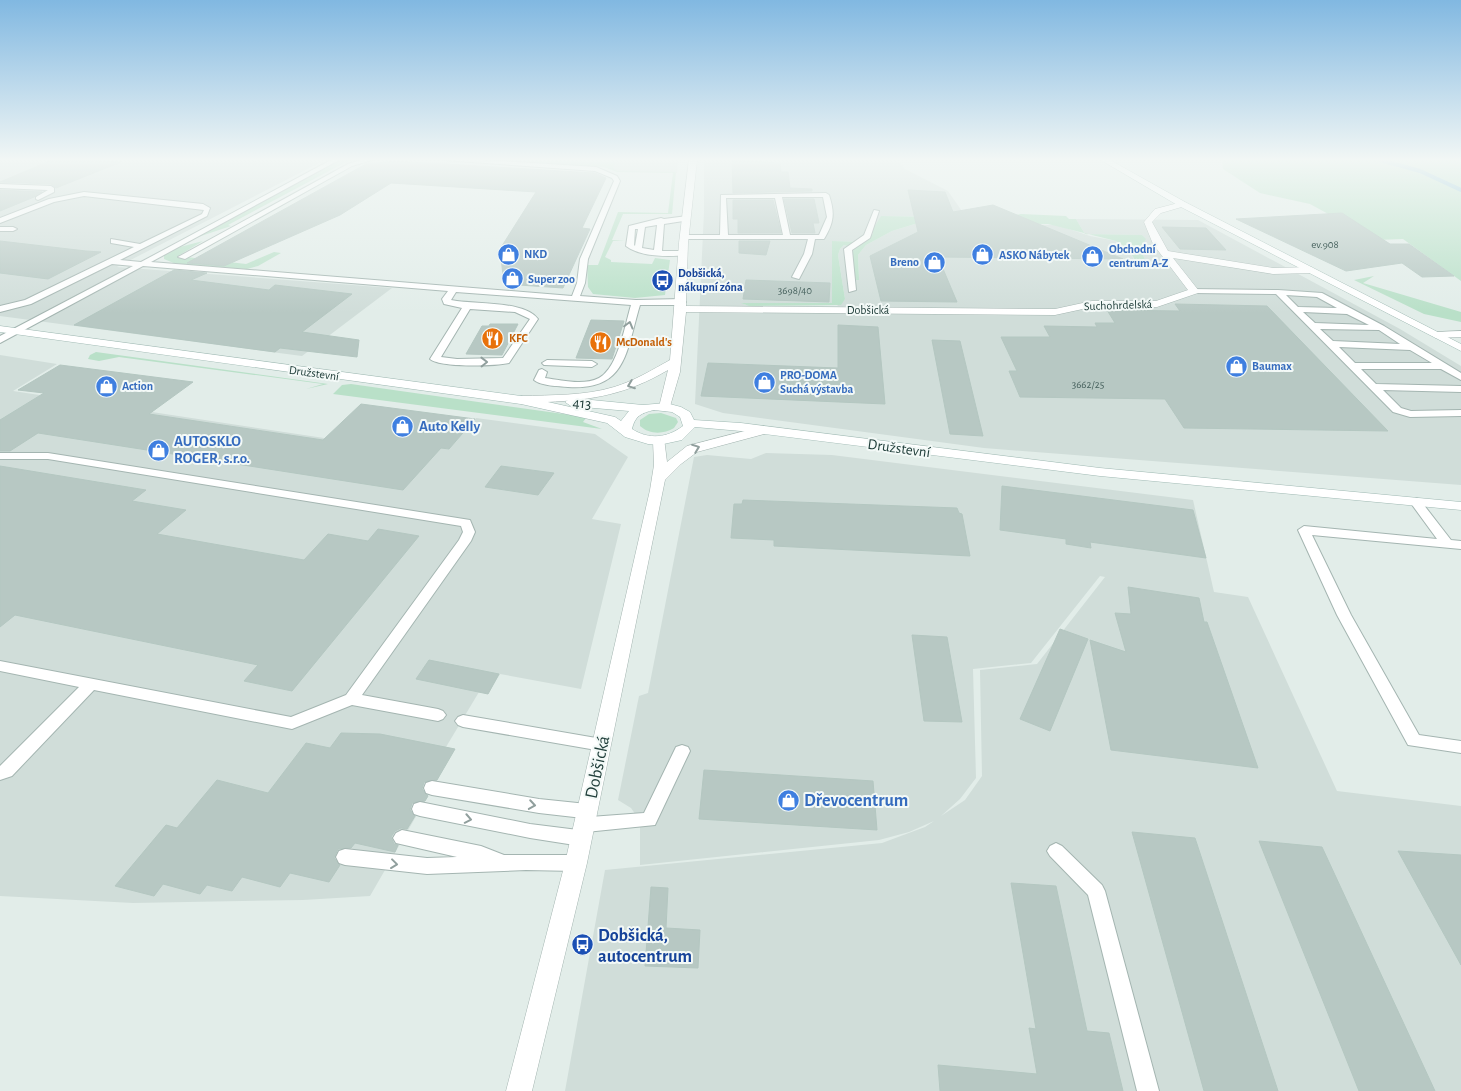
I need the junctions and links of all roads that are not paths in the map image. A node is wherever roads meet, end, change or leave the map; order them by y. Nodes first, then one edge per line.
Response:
1 (876, 210) dead end
2 (24, 211) edge
3 (207, 211) edge
4 (239, 211) edge
5 (266, 211) edge
6 (604, 211) edge
7 (688, 211) edge
8 (724, 211) edge
9 (781, 211) edge
10 (831, 211) edge
11 (1158, 211) edge
12 (1196, 211) edge
13 (687, 218) junction
14 (662, 220) junction
15 (0, 221) edge
16 (653, 222) junction
17 (0, 229) edge
18 (13, 229) dead end
19 (225, 233) junction
20 (685, 237) junction
21 (787, 237) junction
22 (812, 237) junction
23 (724, 238) junction
24 (114, 240) dead end
25 (140, 246) junction
26 (171, 247) junction
27 (654, 253) junction
28 (683, 253) junction
29 (1167, 254) junction
30 (182, 257) dead end
31 (110, 261) junction
32 (139, 264) junction
33 (1311, 270) junction
34 (796, 277) dead end
35 (454, 289) junction
36 (852, 290) dead end
37 (1194, 291) junction
38 (1278, 292) junction
39 (576, 298) junction
40 (636, 302) junction
41 (467, 306) junction
42 (681, 306) junction
43 (0, 309) edge
44 (1295, 309) junction
45 (1350, 311) junction
46 (1055, 312) joint
47 (1312, 326) junction
48 (1381, 328) junction
49 (0, 329) edge
50 (15, 331) junction
51 (1461, 334) edge
52 (1436, 335) junction
53 (0, 340) edge
54 (1331, 344) junction
55 (1412, 347) junction
56 (1461, 348) edge
57 (674, 362) junction
58 (592, 364) dead end
59 (1352, 366) junction
60 (1443, 366) junction
61 (1461, 378) edge
62 (1374, 387) junction
63 (1461, 389) edge
64 (521, 400) junction
65 (665, 407) junction
66 (644, 408) junction
67 (1461, 413) edge
68 (690, 423) junction
69 (626, 428) junction
70 (764, 430) junction
71 (659, 441) junction
72 (0, 456) edge
73 (659, 479) junction
74 (1416, 502) junction
75 (1461, 506) edge
76 (1447, 544) junction
77 (1461, 545) edge
78 (0, 666) edge
79 (91, 684) junction
80 (351, 699) junction
81 (438, 715) dead end
82 (463, 721) dead end
83 (602, 745) junction
84 (1461, 747) edge
85 (682, 750) dead end
86 (0, 773) edge
87 (432, 788) dead end
88 (420, 809) dead end
89 (584, 825) junction
90 (402, 838) dead end
91 (1056, 851) dead end
92 (345, 857) dead end
93 (576, 863) junction
94 (506, 864) junction
95 (519, 1091) edge
96 (1148, 1091) edge

1 - 36 lane
2 - 15 lane
3 - 25 lane
4 - 26 lane
5 - 19 lane
6 - 39 lane
7 - 13 street
8 - 23 lane
9 - 21 lane
10 - 22 lane
11 - 29 street
12 - 33 street
13 - 14 lane
13 - 20 street
14 - 16 lane
14 - 27 lane
16 - 27 lane
16 - 27 lane
17 - 18 lane
19 - 26 lane
19 - 30 lane
20 - 23 lane
20 - 28 street
21 - 22 lane
21 - 23 lane
22 - 34 lane
24 - 25 lane
25 - 31 lane
26 - 32 lane
27 - 28 lane
28 - 42 street
29 - 33 street
29 - 37 street
31 - 32 lane
31 - 43 lane
32 - 35 lane
32 - 50 lane
33 - 52 street
35 - 39 lane
35 - 41 lane
37 - 38 lane
37 - 46 street, Suchohrdelská
38 - 44 lane
38 - 45 lane
39 - 40 lane
40 - 42 lane
58 -> 40 lane
41 -> 41 lane
42 - 46 street, Dobšická
42 - 57 street
44 - 45 lane
44 - 47 lane
45 - 48 lane
47 - 48 lane
47 - 54 lane
48 - 55 lane
49 - 50 street, Družstevní / 413
50 - 53 lane
50 - 64 street, Družstevní / 413
51 - 52 street
52 - 56 street
54 - 55 lane
54 - 59 lane
55 - 60 lane
57 -> 64 street
57 - 65 street
59 - 60 lane
59 - 62 lane
60 - 61 lane
62 - 63 lane
62 - 67 lane
64 - 66 street, 413
64 - 69 street, Družstevní / 413
65 - 66 street, 413
65 - 68 street
66 - 69 street
68 - 70 street, Družstevní
68 - 71 street
69 - 71 street, Družstevní
73 -> 70 street
70 - 74 street, Družstevní
71 - 73 street, Dobšická
72 - 80 lane
73 - 83 street, Dobšická
74 - 75 street, Družstevní
74 - 76 lane
76 - 77 lane
76 - 84 lane
78 - 79 lane
79 - 80 lane
79 - 86 lane
80 - 81 lane
82 - 83 lane
83 - 89 street, Dobšická
85 - 89 lane
87 -> 89 lane
88 -> 89 lane
89 - 93 street, Dobšická
90 - 94 lane
91 - 96 lane
92 -> 94 lane
93 - 94 lane
93 - 95 street, Dobšická

